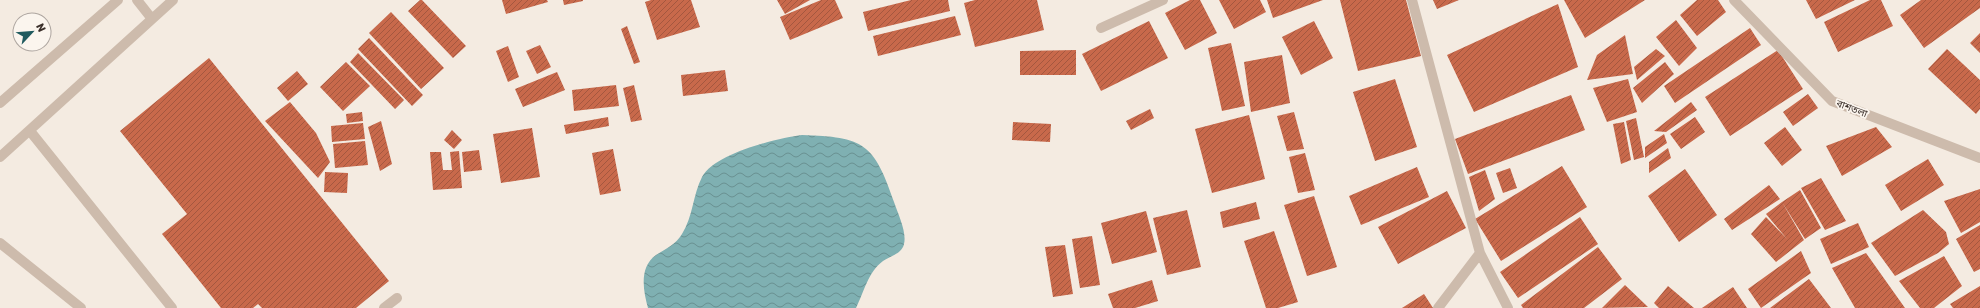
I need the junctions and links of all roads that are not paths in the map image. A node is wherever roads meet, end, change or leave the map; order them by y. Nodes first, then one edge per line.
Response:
1 (118, 0) edge
2 (137, 0) edge
3 (173, 0) edge
4 (1163, 0) edge
5 (1412, 0) edge
6 (1734, 0) edge
7 (152, 19) junction
8 (1101, 28) dead end
9 (0, 103) edge
10 (30, 131) junction
11 (0, 157) edge
12 (1980, 158) edge
13 (0, 244) edge
14 (1480, 254) junction
15 (397, 298) dead end
16 (82, 308) edge
17 (172, 308) edge
18 (384, 308) edge
19 (1438, 308) edge
20 (1508, 308) edge

1 - 9 street
2 - 7 street
3 - 7 street
4 - 8 street
5 - 14 street
6 - 12 street, বাশতলা
7 - 10 street
10 - 11 street
10 - 17 street
13 - 16 street
14 - 19 street
14 - 20 street
15 - 18 street

